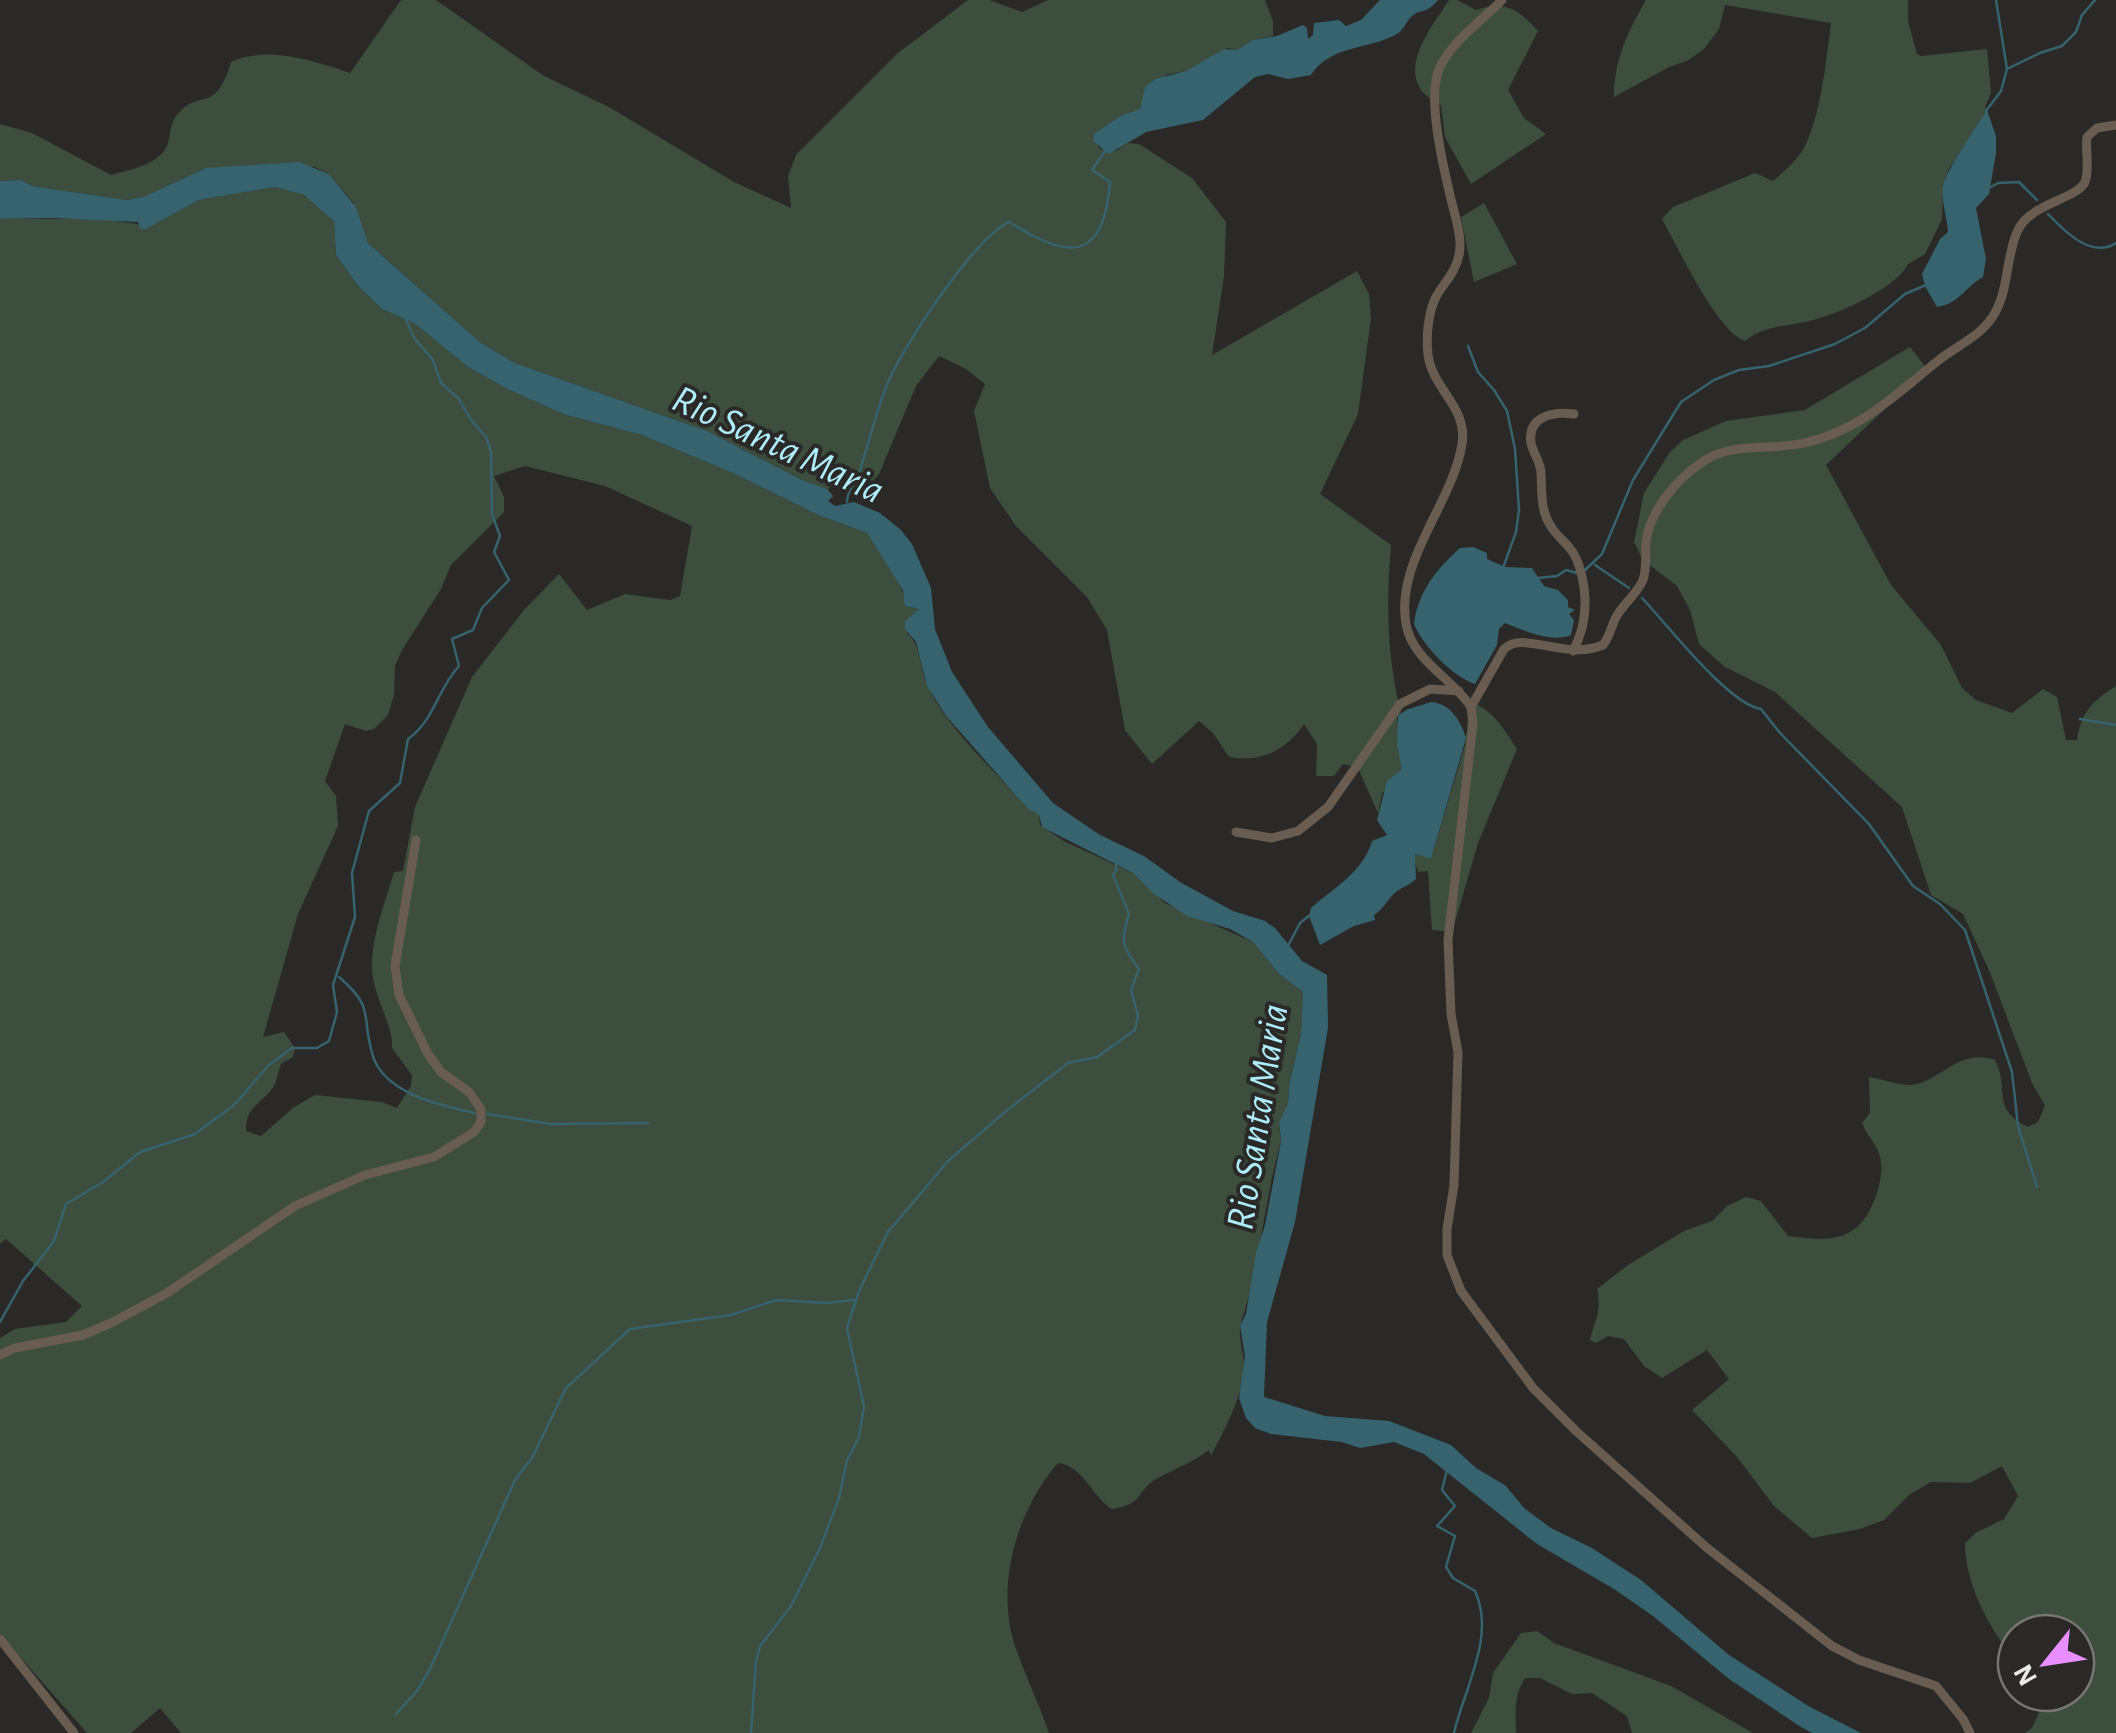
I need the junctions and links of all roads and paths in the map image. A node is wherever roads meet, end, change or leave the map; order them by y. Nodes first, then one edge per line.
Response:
1 (1502, 0) edge
2 (2116, 125) edge
3 (1574, 414) dead end
4 (1573, 651) junction
5 (1460, 691) junction
6 (1471, 707) junction
7 (1236, 832) dead end
8 (416, 840) dead end
9 (0, 1355) edge
10 (0, 1640) edge
11 (74, 1733) edge
12 (1970, 1733) edge

1 - 5 street
2 - 4 street
3 - 4 street
4 - 6 street
5 - 6 street
5 - 7 street
6 - 12 street
8 - 9 street
10 - 11 street

